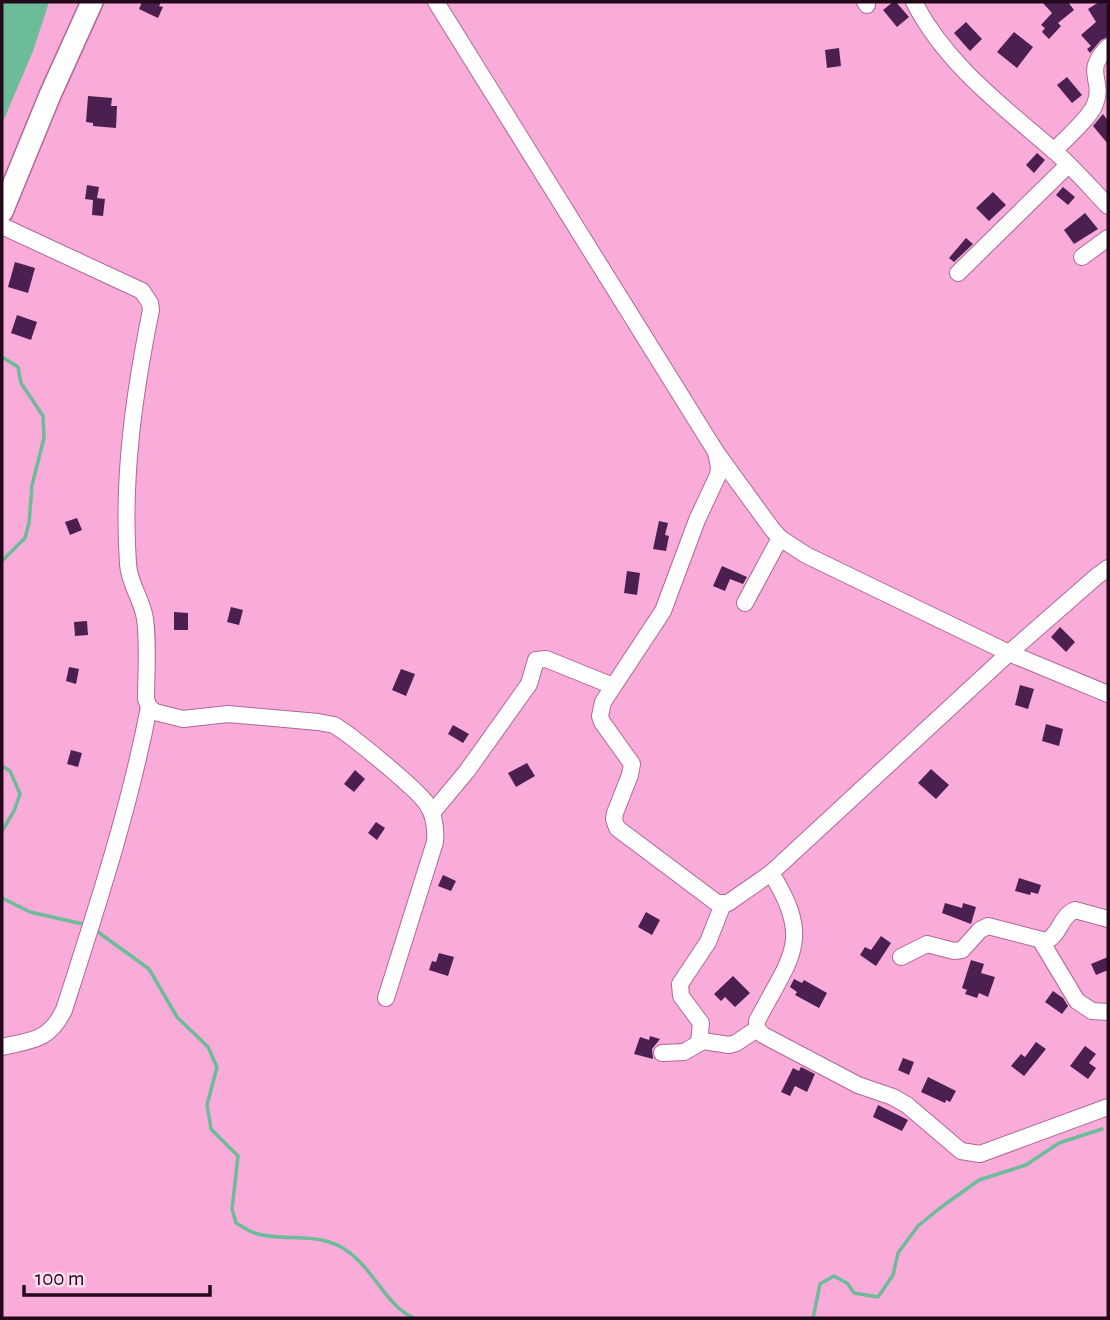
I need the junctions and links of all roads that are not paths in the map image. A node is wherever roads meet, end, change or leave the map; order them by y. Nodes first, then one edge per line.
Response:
1 (92, 2) edge
2 (436, 2) edge
3 (914, 2) edge
4 (1108, 47) edge
5 (1054, 151) junction
6 (1068, 165) junction
7 (1108, 206) edge
8 (2, 212) edge
9 (2, 226) edge
10 (1108, 238) edge
11 (1082, 257) dead end
12 (958, 273) dead end
13 (716, 452) junction
14 (780, 538) junction
15 (1108, 568) edge
16 (745, 603) dead end
17 (1009, 653) junction
18 (613, 686) junction
19 (1108, 694) edge
20 (149, 707) junction
21 (432, 813) junction
22 (771, 873) junction
23 (723, 904) junction
24 (1108, 919) edge
25 (1041, 941) junction
26 (901, 957) dead end
27 (386, 998) dead end
28 (1108, 1012) edge
29 (757, 1029) junction
30 (699, 1042) junction
31 (2, 1047) edge
32 (662, 1053) dead end
33 (1108, 1107) edge

1 - 8 main road
2 - 13 street
3 - 5 street
4 - 5 street
5 - 6 street
6 - 7 street
6 - 12 street
9 - 20 street
10 - 11 street
13 - 14 street
13 - 18 street
14 - 16 street
14 - 17 street
15 - 17 street
17 - 19 street
17 - 22 street
18 - 21 street
18 - 23 street
20 - 21 street
20 - 31 street
21 - 27 street
22 - 23 street
22 - 29 street
23 - 30 street
24 - 25 street
25 - 26 street
25 - 28 street
29 - 30 street
29 - 33 street
30 - 32 street

